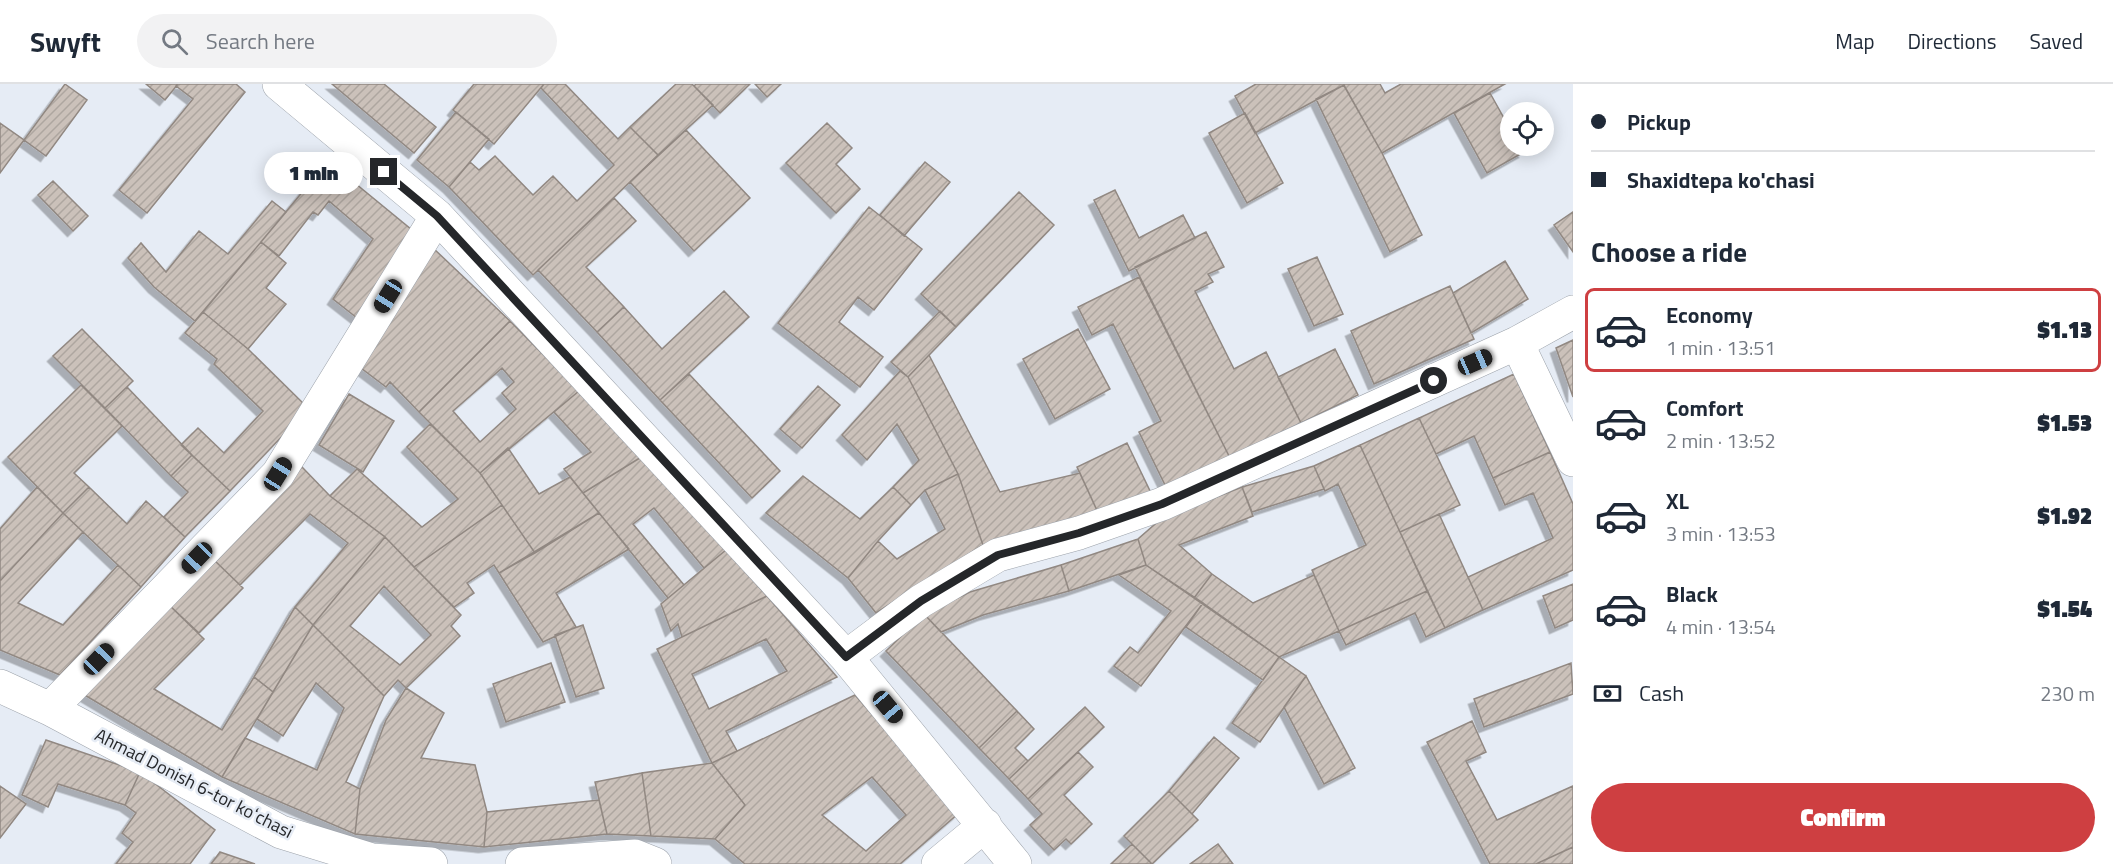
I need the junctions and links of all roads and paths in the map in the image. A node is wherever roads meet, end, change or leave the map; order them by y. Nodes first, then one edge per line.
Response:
1 (279, 84) edge
2 (437, 216) junction
3 (1573, 312) edge
4 (1517, 344) junction
5 (1573, 460) edge
6 (846, 657) junction
7 (0, 686) edge
8 (50, 709) junction
9 (985, 825) junction
10 (431, 864) edge
11 (522, 864) edge
12 (655, 864) edge
13 (938, 864) edge
14 (1015, 864) edge

1 - 2 street
2 - 6 street
2 - 8 street
3 - 4 street
4 - 5 street
4 - 6 street
6 - 9 street
7 - 8 street, Ahmad Donish 6-tor koʻchasi
8 - 10 street, Ahmad Donish 6-tor koʻchasi
9 - 13 street
9 - 14 street
11 - 12 street

